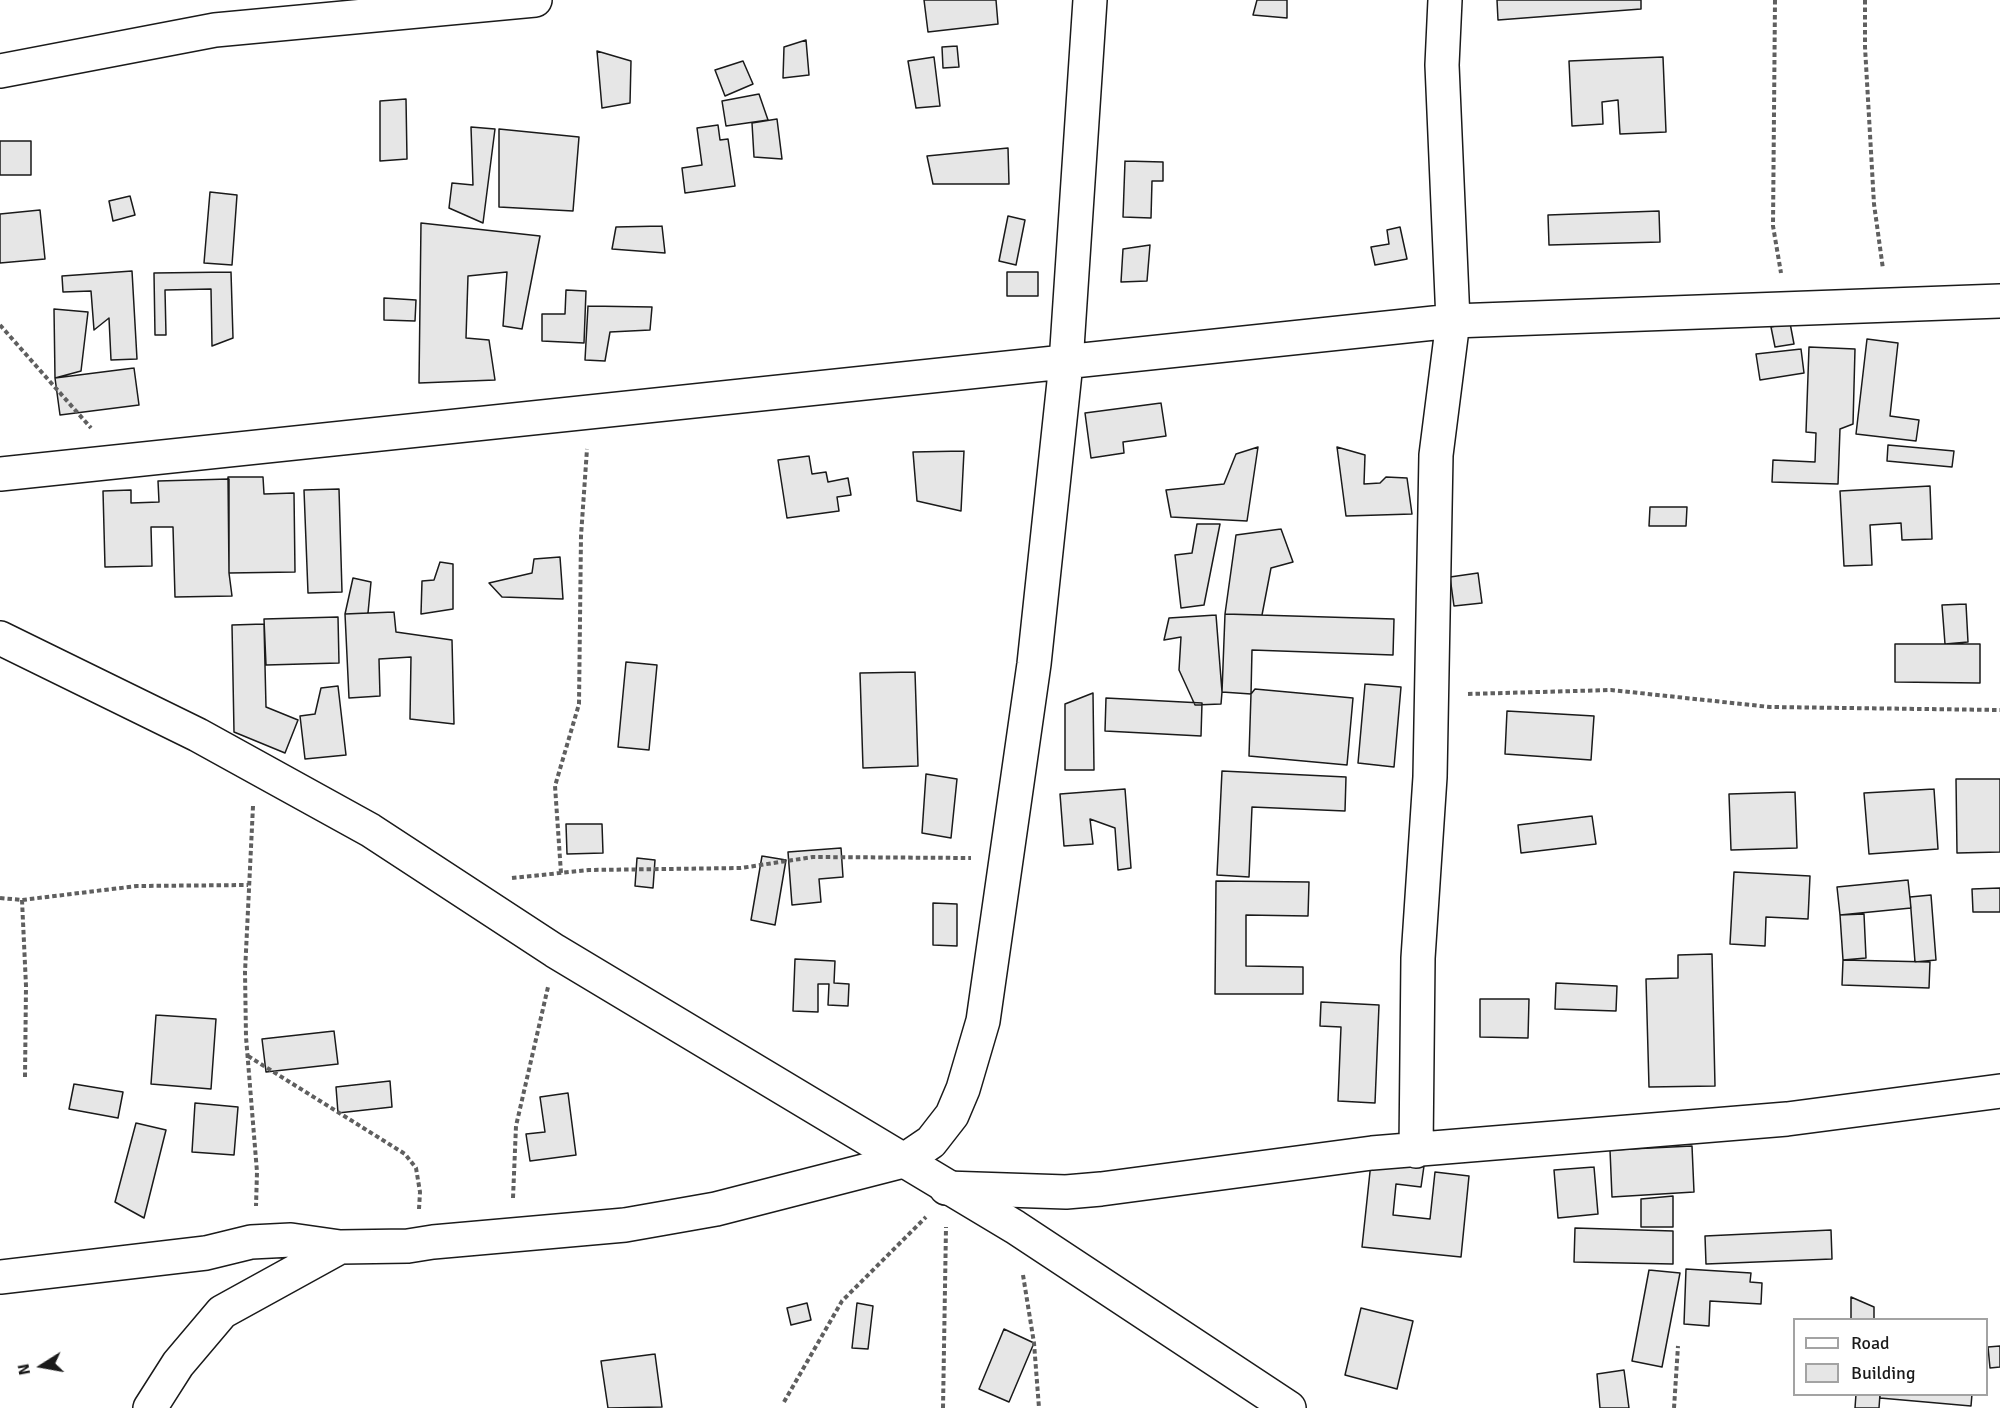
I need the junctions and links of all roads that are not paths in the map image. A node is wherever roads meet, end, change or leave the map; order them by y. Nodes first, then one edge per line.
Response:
1 (536, 0) edge
2 (1090, 0) edge
3 (1445, 0) edge
4 (0, 71) edge
5 (2000, 301) edge
6 (1453, 321) junction
7 (1066, 363) junction
8 (0, 474) edge
9 (0, 638) edge
10 (2000, 1091) edge
11 (1416, 1151) junction
12 (903, 1161) junction
13 (946, 1193) junction
14 (340, 1247) junction
15 (0, 1277) edge
16 (150, 1408) edge
17 (1289, 1408) edge

1 - 4 street
2 - 7 street
3 - 6 street
5 - 6 street
6 - 7 street
6 - 11 street
7 - 8 street
7 - 12 street
9 - 12 street
10 - 11 street
11 - 13 street
12 - 13 street
12 - 14 street
13 - 17 street
14 - 15 street
14 - 16 street

